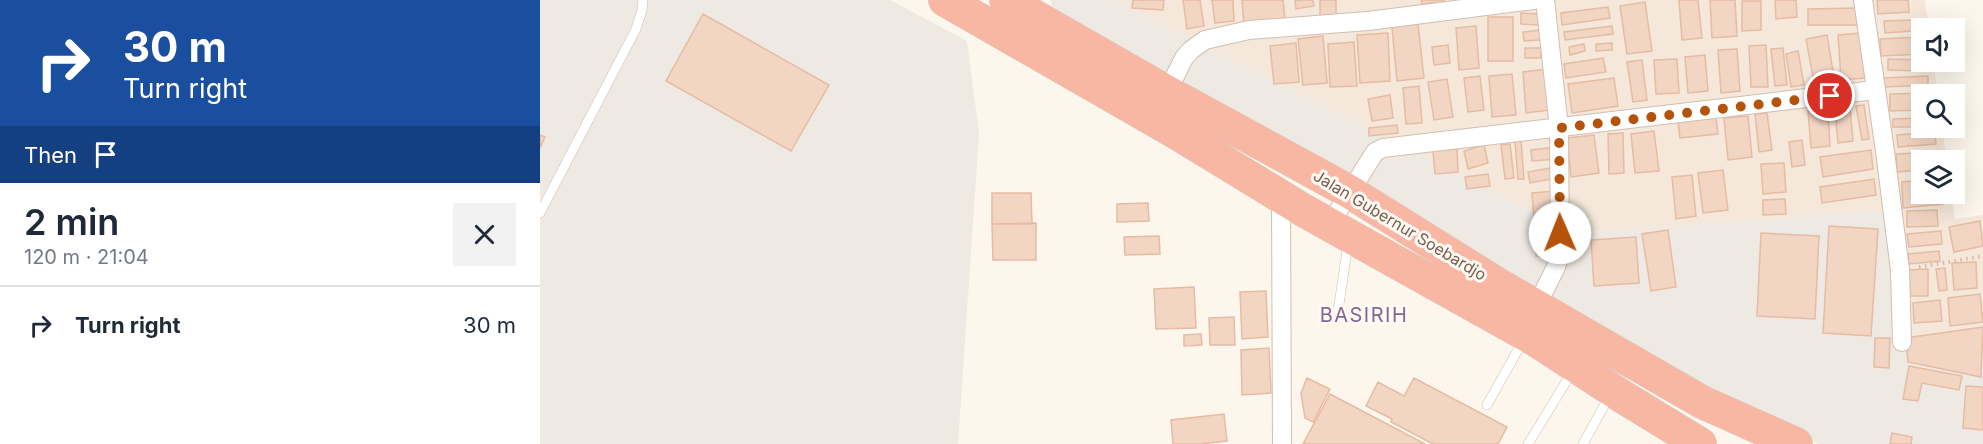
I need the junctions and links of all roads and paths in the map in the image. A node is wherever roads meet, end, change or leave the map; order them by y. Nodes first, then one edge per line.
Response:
1 (643, 0) edge
2 (945, 0) edge
3 (1006, 0) edge
4 (1534, 0) edge
5 (1545, 0) edge
6 (1863, 0) edge
7 (1875, 90) junction
8 (1167, 92) junction
9 (1559, 128) junction
10 (1350, 192) junction
11 (1281, 197) junction
12 (540, 213) edge
13 (1340, 230) junction
14 (1983, 256) edge
15 (1900, 270) junction
16 (1338, 311) dead end
17 (1531, 321) junction
18 (1902, 342) dead end
19 (1576, 366) junction
20 (1613, 390) junction
21 (1487, 405) dead end
22 (1282, 444) edge
23 (1528, 444) edge
24 (1583, 444) edge
25 (1700, 444) edge
26 (1796, 444) edge

1 - 12 lane
2 - 11 highway, Jalan Gubernur Soebardjo
3 - 8 highway, Jalan Gubernur Soebardjo
4 - 8 street
5 - 9 street
6 - 7 street
7 - 9 street
7 - 15 street
8 - 10 highway, Jalan Gubernur Soebardjo
9 - 10 street
9 - 17 street
10 - 13 street
10 - 17 highway, Jalan Gubernur Soebardjo
11 - 13 highway, Jalan Gubernur Soebardjo
11 - 22 street
13 - 16 lane
13 - 17 highway, Jalan Gubernur Soebardjo
14 - 15 path
15 - 18 street
17 - 19 highway, Jalan Gubernur Soebardjo
17 - 21 lane
17 - 26 highway, Jalan Gubernur Soebardjo
19 - 20 highway, Jalan Gubernur Soebardjo
19 - 23 lane
20 - 24 lane
20 - 25 highway, Jalan Gubernur Soebardjo

